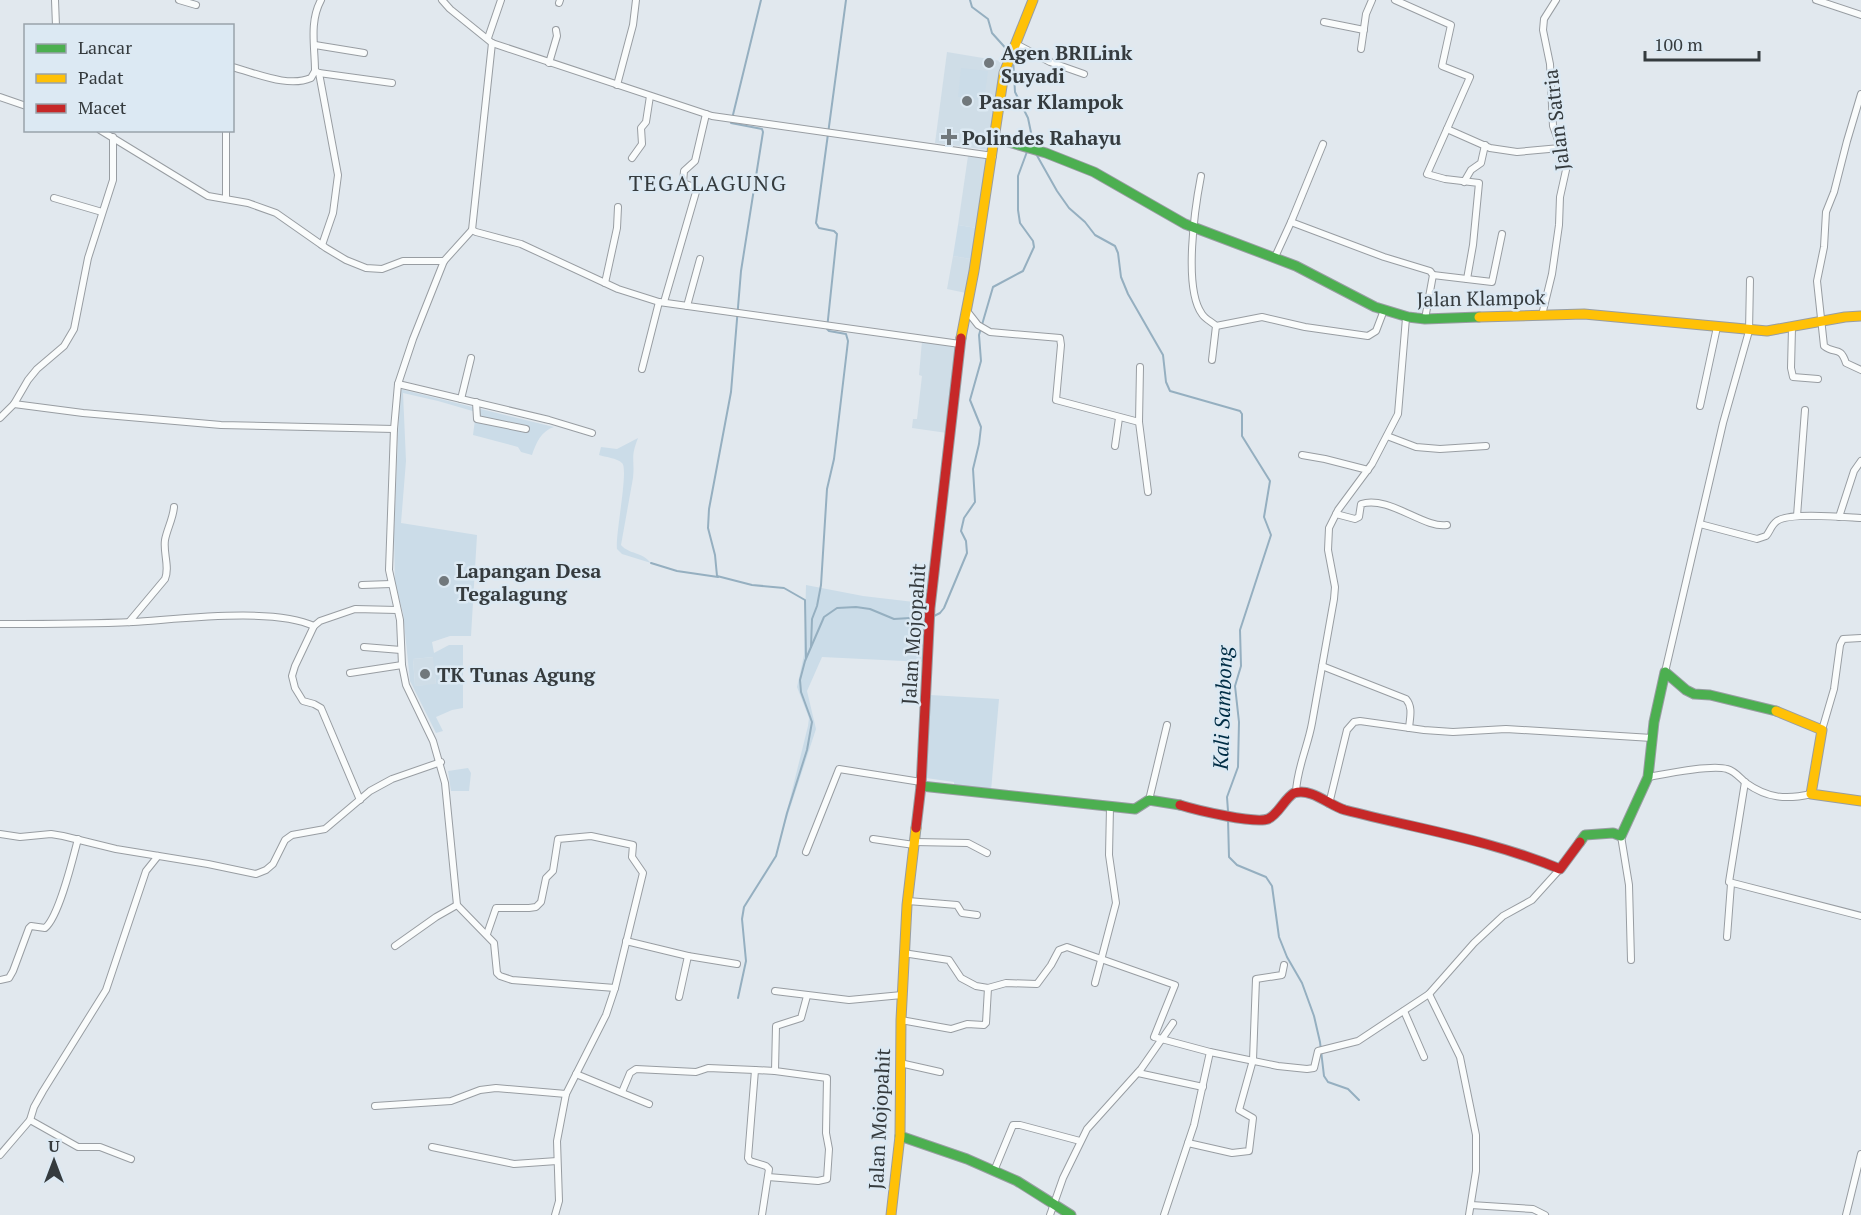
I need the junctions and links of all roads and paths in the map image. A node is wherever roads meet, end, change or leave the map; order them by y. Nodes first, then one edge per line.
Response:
1 (55, 0) edge
2 (181, 0) edge
3 (321, 0) edge
4 (442, 0) edge
5 (501, 0) edge
6 (636, 0) edge
7 (1033, 0) edge
8 (1372, 0) edge
9 (1395, 0) edge
10 (1556, 0) edge
11 (1816, 0) edge
12 (196, 5) dead end
13 (1861, 15) edge
14 (1324, 22) dead end
15 (56, 24) edge
16 (556, 30) dead end
17 (1364, 30) junction
18 (490, 40) junction
19 (315, 45) junction
20 (1016, 45) junction
21 (1361, 49) dead end
22 (364, 53) dead end
23 (549, 63) junction
24 (234, 68) edge
25 (317, 72) junction
26 (1084, 74) dead end
27 (392, 83) dead end
28 (617, 85) junction
29 (1861, 94) edge
30 (650, 96) junction
31 (0, 97) edge
32 (24, 105) edge
33 (706, 114) junction
34 (1447, 129) junction
35 (104, 132) edge
36 (226, 132) edge
37 (113, 137) junction
38 (996, 138) junction
39 (1323, 144) dead end
40 (1485, 145) junction
41 (1560, 148) junction
42 (993, 156) junction
43 (632, 158) dead end
44 (1201, 176) dead end
45 (1464, 182) junction
46 (54, 198) dead end
47 (226, 199) junction
48 (618, 207) dead end
49 (102, 212) junction
50 (1291, 222) junction
51 (1194, 228) junction
52 (472, 230) junction
53 (1502, 234) dead end
54 (322, 245) junction
55 (1275, 257) junction
56 (700, 259) dead end
57 (444, 261) junction
58 (1433, 275) junction
59 (1467, 279) junction
60 (1750, 280) dead end
61 (605, 283) junction
62 (662, 302) junction
63 (687, 306) junction
64 (1384, 310) junction
65 (966, 311) junction
66 (1542, 315) junction
67 (1861, 316) edge
68 (1406, 318) junction
69 (1425, 319) junction
70 (1822, 321) junction
71 (1216, 326) junction
72 (1717, 327) junction
73 (1792, 328) junction
74 (1749, 331) junction
75 (960, 344) junction
76 (471, 358) dead end
77 (1212, 360) dead end
78 (1140, 367) dead end
79 (642, 369) dead end
80 (1861, 370) edge
81 (1818, 379) dead end
82 (398, 384) junction
83 (461, 399) junction
84 (476, 402) junction
85 (14, 404) junction
86 (1700, 406) dead end
87 (1804, 410) dead end
88 (0, 418) edge
89 (1119, 418) junction
90 (1139, 422) junction
91 (394, 429) junction
92 (526, 429) dead end
93 (592, 433) dead end
94 (1387, 436) junction
95 (1115, 446) dead end
96 (1486, 446) dead end
97 (1302, 455) dead end
98 (1861, 461) edge
99 (1368, 470) junction
100 (1148, 492) dead end
101 (174, 507) dead end
102 (1336, 514) junction
103 (1797, 516) junction
104 (1839, 517) junction
105 (1861, 518) edge
106 (1700, 524) junction
107 (1447, 525) dead end
108 (391, 584) junction
109 (362, 585) dead end
110 (397, 610) junction
111 (129, 622) junction
112 (0, 624) edge
113 (314, 626) junction
114 (1861, 638) edge
115 (364, 647) dead end
116 (401, 650) junction
117 (402, 665) junction
118 (1322, 666) junction
119 (1665, 672) junction
120 (350, 673) dead end
121 (1167, 725) dead end
122 (1409, 728) junction
123 (1822, 730) junction
124 (1652, 738) junction
125 (441, 762) junction
126 (1648, 777) junction
127 (1745, 782) junction
128 (921, 784) junction
129 (1296, 792) junction
130 (1811, 794) junction
131 (360, 800) junction
132 (1149, 800) junction
133 (1861, 801) edge
134 (1329, 804) junction
135 (1110, 807) junction
136 (0, 834) edge
137 (1621, 836) junction
138 (78, 839) junction
139 (873, 839) dead end
140 (914, 844) junction
141 (806, 852) dead end
142 (987, 853) dead end
143 (158, 856) junction
144 (1560, 869) junction
145 (1731, 884) junction
146 (908, 901) junction
147 (457, 905) junction
148 (977, 915) dead end
149 (1861, 916) edge
150 (487, 934) junction
151 (1727, 937) dead end
152 (626, 940) junction
153 (395, 946) dead end
154 (903, 953) junction
155 (688, 956) junction
156 (1102, 958) junction
157 (1631, 960) dead end
158 (737, 964) dead end
159 (1284, 965) dead end
160 (0, 980) edge
161 (1095, 983) dead end
162 (615, 988) junction
163 (988, 988) junction
164 (775, 991) dead end
165 (1429, 994) junction
166 (902, 995) junction
167 (807, 996) junction
168 (679, 997) dead end
169 (1404, 1011) junction
170 (901, 1020) junction
171 (1173, 1023) dead end
172 (1210, 1052) junction
173 (1424, 1057) dead end
174 (1252, 1060) junction
175 (900, 1063) junction
176 (755, 1070) junction
177 (775, 1071) junction
178 (940, 1072) dead end
179 (1138, 1073) junction
180 (576, 1074) junction
181 (1203, 1088) junction
182 (622, 1092) junction
183 (566, 1094) junction
184 (649, 1104) dead end
185 (375, 1106) dead end
186 (30, 1120) junction
187 (900, 1137) junction
188 (1080, 1141) junction
189 (1188, 1143) junction
190 (432, 1147) dead end
191 (0, 1155) edge
192 (1861, 1155) edge
193 (131, 1159) dead end
194 (557, 1161) junction
195 (994, 1171) junction
196 (768, 1178) junction
197 (1053, 1203) junction
198 (1471, 1206) junction
199 (555, 1215) edge
200 (762, 1215) edge
201 (891, 1215) edge
202 (1050, 1215) edge
203 (1071, 1215) edge
204 (1164, 1215) edge
205 (1468, 1215) edge
206 (1545, 1215) edge
207 (1846, 1215) edge

1 - 15 street
2 - 12 street
3 - 19 street
4 - 18 street
5 - 18 street
6 - 28 street
7 - 20 street
8 - 17 street
9 - 34 street
10 - 41 street, Jalan Satria
11 - 13 street
14 - 17 street
16 - 23 street
17 - 21 street
18 - 23 street
18 - 52 street
19 - 22 street
19 - 25 street
20 - 26 street
20 - 38 street, Jalan Mojopahit
23 - 28 street
24 - 25 street
25 - 27 street
25 - 54 street
28 - 30 street
29 - 70 street
30 - 33 street
30 - 43 street
31 - 32 street
33 - 42 street
33 - 62 street
34 - 40 street
34 - 45 street
35 - 37 street
36 - 47 street
37 - 47 street
37 - 49 street
38 - 42 street, Jalan Mojopahit
38 - 51 street, Jalan Klampok
39 - 50 street
40 - 41 street
40 - 45 street
41 - 66 street, Jalan Satria
42 - 65 street, Jalan Mojopahit
44 - 51 street
45 - 59 street
46 - 49 street
47 - 54 street
48 - 61 street
49 - 85 street
50 - 55 street
50 - 58 street
51 - 55 street, Jalan Klampok
51 - 71 street
52 - 57 street
52 - 61 street
53 - 59 street
54 - 57 street
55 - 64 street, Jalan Klampok
56 - 63 street
57 - 82 street
58 - 59 street
58 - 69 street
60 - 74 street
61 - 62 street
62 - 63 street
62 - 79 street
63 - 75 street
64 - 68 street, Jalan Klampok
64 - 71 street
65 - 75 street, Jalan Mojopahit
65 - 89 street
66 - 69 street, Jalan Klampok
66 - 72 street, Jalan Klampok
67 - 70 street, Jalan Klampok
68 - 69 street, Jalan Klampok
68 - 94 street
70 - 73 street, Jalan Klampok
70 - 80 street
71 - 77 street
72 - 74 street, Jalan Klampok
72 - 86 street
73 - 74 street, Jalan Klampok
73 - 81 street
74 - 106 street
75 - 128 street, Jalan Mojopahit
76 - 83 street
78 - 90 street
82 - 83 street
82 - 91 street
83 - 84 street
84 - 92 street
84 - 93 street
85 - 88 street
85 - 91 street
87 - 103 street
89 - 90 street
89 - 95 street
90 - 100 street
91 - 108 street
94 - 96 street
94 - 99 street
97 - 99 street
98 - 104 street
99 - 102 street
101 - 111 street
102 - 107 street
102 - 118 street
103 - 104 street
103 - 106 street
104 - 105 street
106 - 119 street
108 - 109 street
108 - 110 street
110 - 113 street
110 - 116 street
111 - 112 street
111 - 113 street
113 - 131 street
114 - 123 street
115 - 116 street
116 - 117 street
117 - 120 street
117 - 125 street
118 - 122 street
118 - 129 street
119 - 123 street
119 - 124 street
121 - 132 street
122 - 124 street
122 - 134 street
123 - 130 street
124 - 126 street
125 - 131 street
125 - 147 street
126 - 127 street
126 - 137 street
127 - 130 street
127 - 145 street
128 - 135 street
128 - 140 street, Jalan Mojopahit
128 - 141 street
129 - 132 street
129 - 134 street
130 - 133 street
131 - 143 street
132 - 135 street
134 - 144 street
135 - 156 street
136 - 138 street
137 - 144 street
137 - 157 street
138 - 143 street
138 - 160 street
139 - 140 street
140 - 142 street
140 - 146 street, Jalan Mojopahit
143 - 186 street
144 - 165 street
145 - 149 street
145 - 151 street
146 - 148 street
146 - 154 street, Jalan Mojopahit
147 - 150 street
147 - 153 street
150 - 152 street
150 - 162 street
152 - 155 street
152 - 162 street
154 - 163 street
154 - 166 street, Jalan Mojopahit
155 - 158 street
155 - 168 street
156 - 161 street
156 - 163 street
156 - 172 street
159 - 174 street
162 - 180 street
163 - 170 street
164 - 167 street
165 - 169 street
165 - 198 street
166 - 167 street
166 - 170 street, Jalan Mojopahit
167 - 177 street
169 - 173 street
169 - 174 street
170 - 175 street, Jalan Mojopahit
171 - 179 street
172 - 174 street
172 - 181 street
174 - 189 street
175 - 178 street
175 - 187 street, Jalan Mojopahit
176 - 177 street
176 - 182 street
176 - 196 street
177 - 196 street
179 - 181 street
179 - 188 street
180 - 182 street
180 - 183 street
181 - 189 street
182 - 184 street
183 - 185 street
183 - 194 street
186 - 191 street
186 - 193 street
187 - 195 street
187 - 201 street, Jalan Mojopahit
188 - 195 street
188 - 197 street
189 - 204 street
190 - 194 street
192 - 207 street
194 - 199 street
195 - 197 street
196 - 200 street
197 - 202 street
197 - 203 street
198 - 205 street
198 - 206 street

